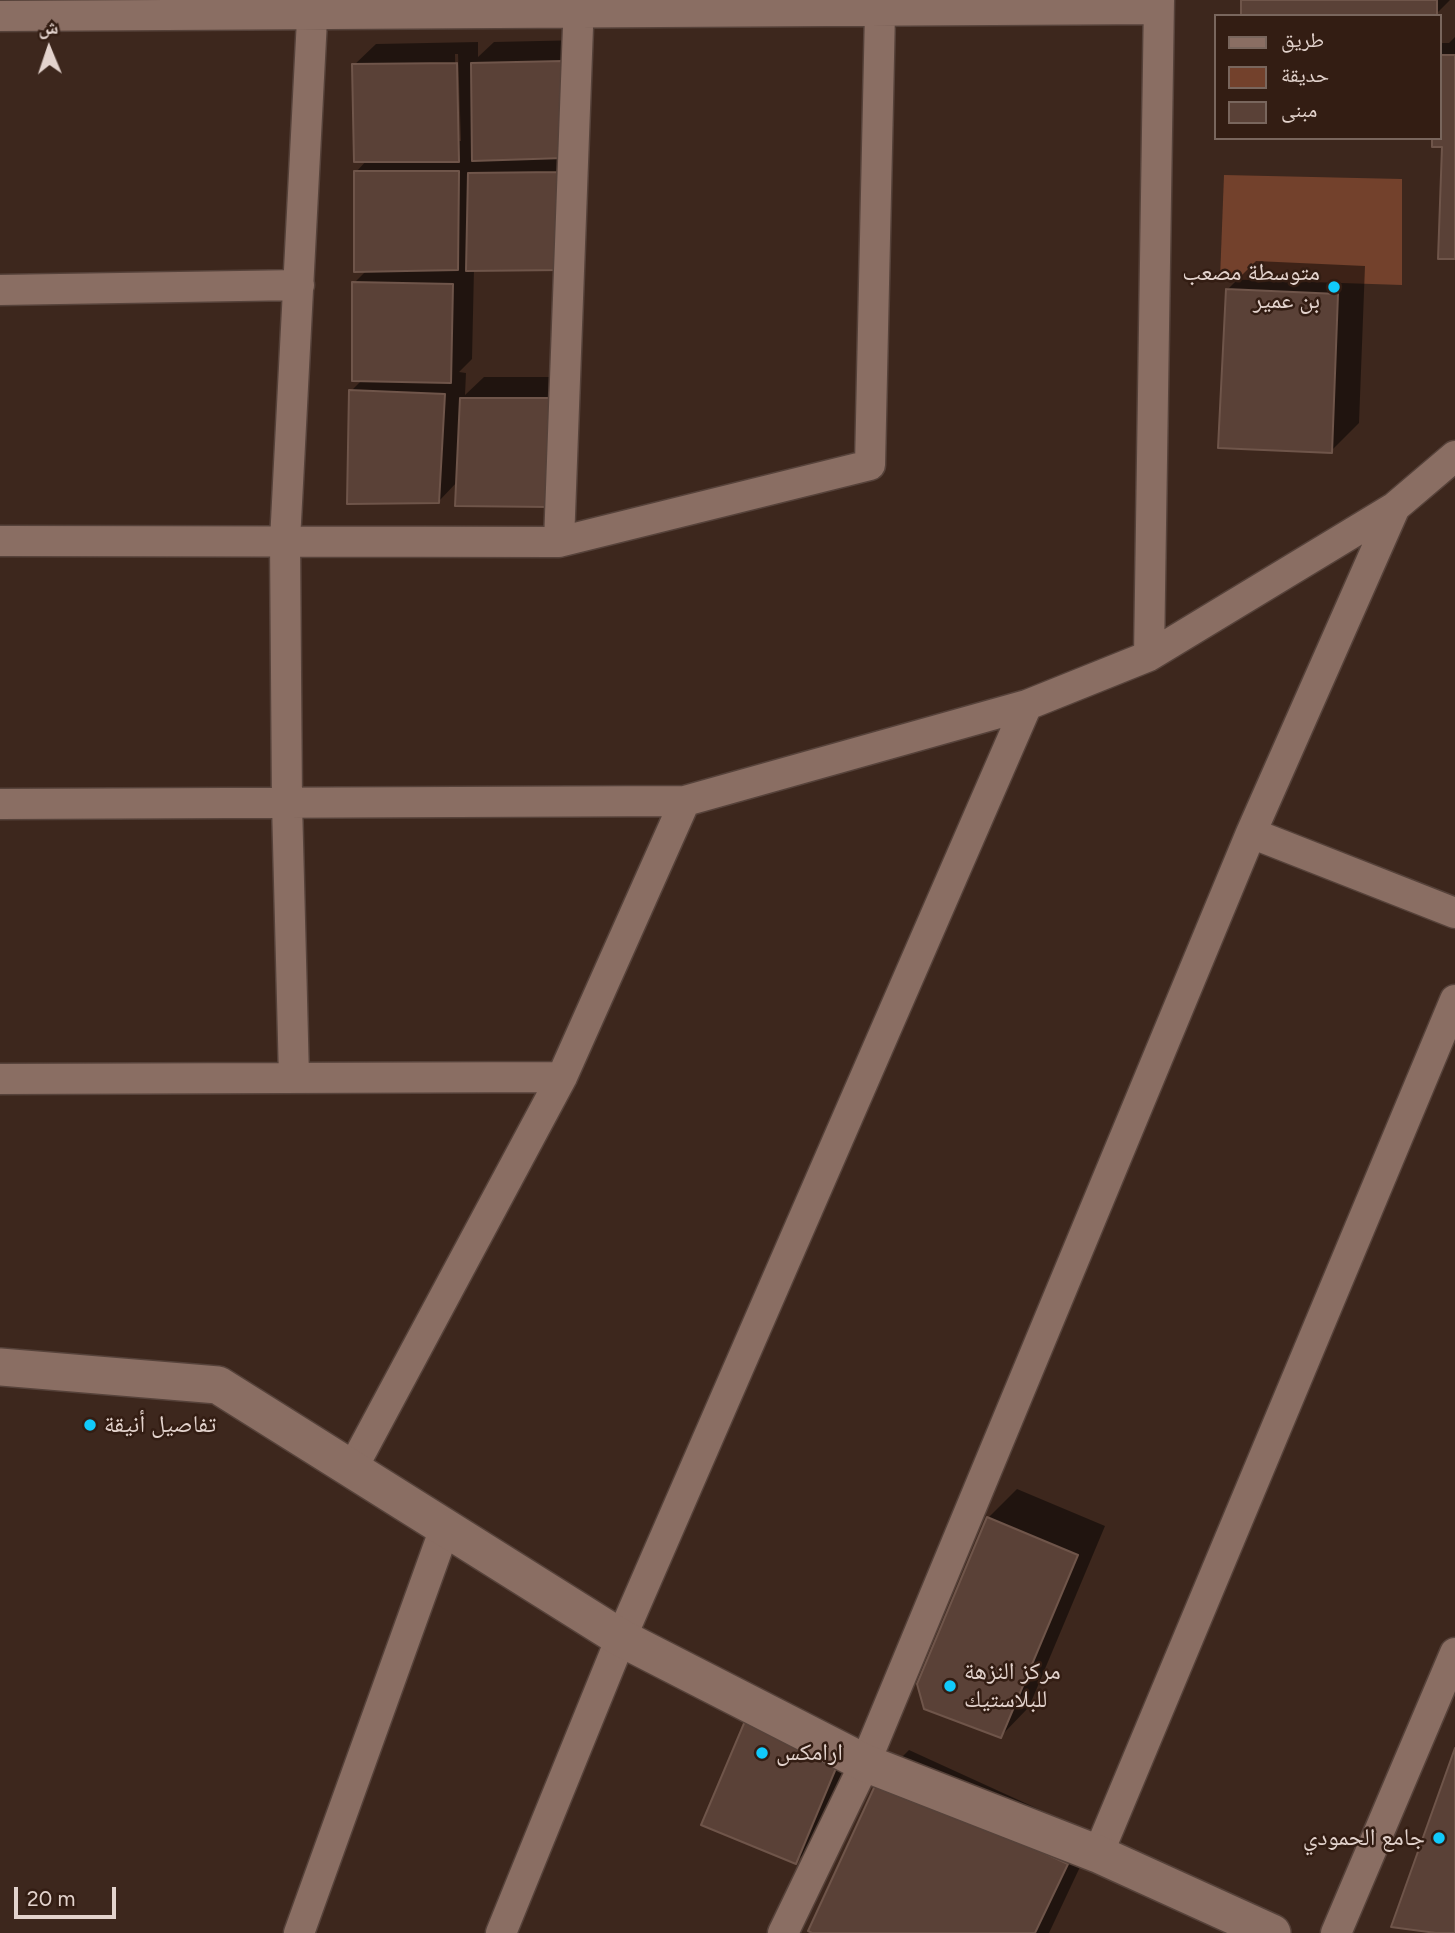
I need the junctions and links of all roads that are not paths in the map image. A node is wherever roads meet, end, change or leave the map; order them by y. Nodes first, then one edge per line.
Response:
1 (1158, 5) edge
2 (578, 6) edge
3 (313, 7) edge
4 (34, 8) edge
5 (880, 12) junction
6 (0, 16) edge
7 (299, 285) junction
8 (0, 290) edge
9 (1455, 456) edge
10 (1395, 507) junction
11 (0, 541) edge
12 (285, 541) junction
13 (559, 542) junction
14 (1149, 656) junction
15 (1027, 705) junction
16 (685, 801) junction
17 (287, 803) junction
18 (0, 804) edge
19 (1251, 833) junction
20 (1455, 913) edge
21 (1455, 1000) edge
22 (562, 1077) junction
23 (294, 1078) junction
24 (0, 1079) edge
25 (0, 1367) edge
26 (352, 1469) junction
27 (445, 1528) junction
28 (621, 1638) junction
29 (1455, 1653) edge
30 (865, 1763) junction
31 (1098, 1854) junction
32 (299, 1933) edge
33 (501, 1933) edge
34 (783, 1933) edge
35 (1272, 1933) edge
36 (1336, 1933) edge

1 - 5 street
1 - 14 street
2 - 3 street
2 - 5 street
2 - 13 street
3 - 4 street
3 - 7 street
4 - 6 street
5 - 13 street
7 - 8 street
7 - 12 street
9 - 10 street
10 - 14 street
10 - 19 street
11 - 12 street
12 - 13 street
12 - 17 street
14 - 15 street
15 - 16 street
15 - 28 street
16 - 17 street
16 - 22 street
17 - 18 street
17 - 23 street
19 - 20 street
19 - 30 street
21 - 31 street
22 - 23 street
22 - 26 street
23 - 24 street
25 - 26 street
26 - 27 street
27 - 28 street
27 - 32 street
28 - 30 street
28 - 33 street
29 - 36 street
30 - 31 street
30 - 34 street
31 - 35 street

